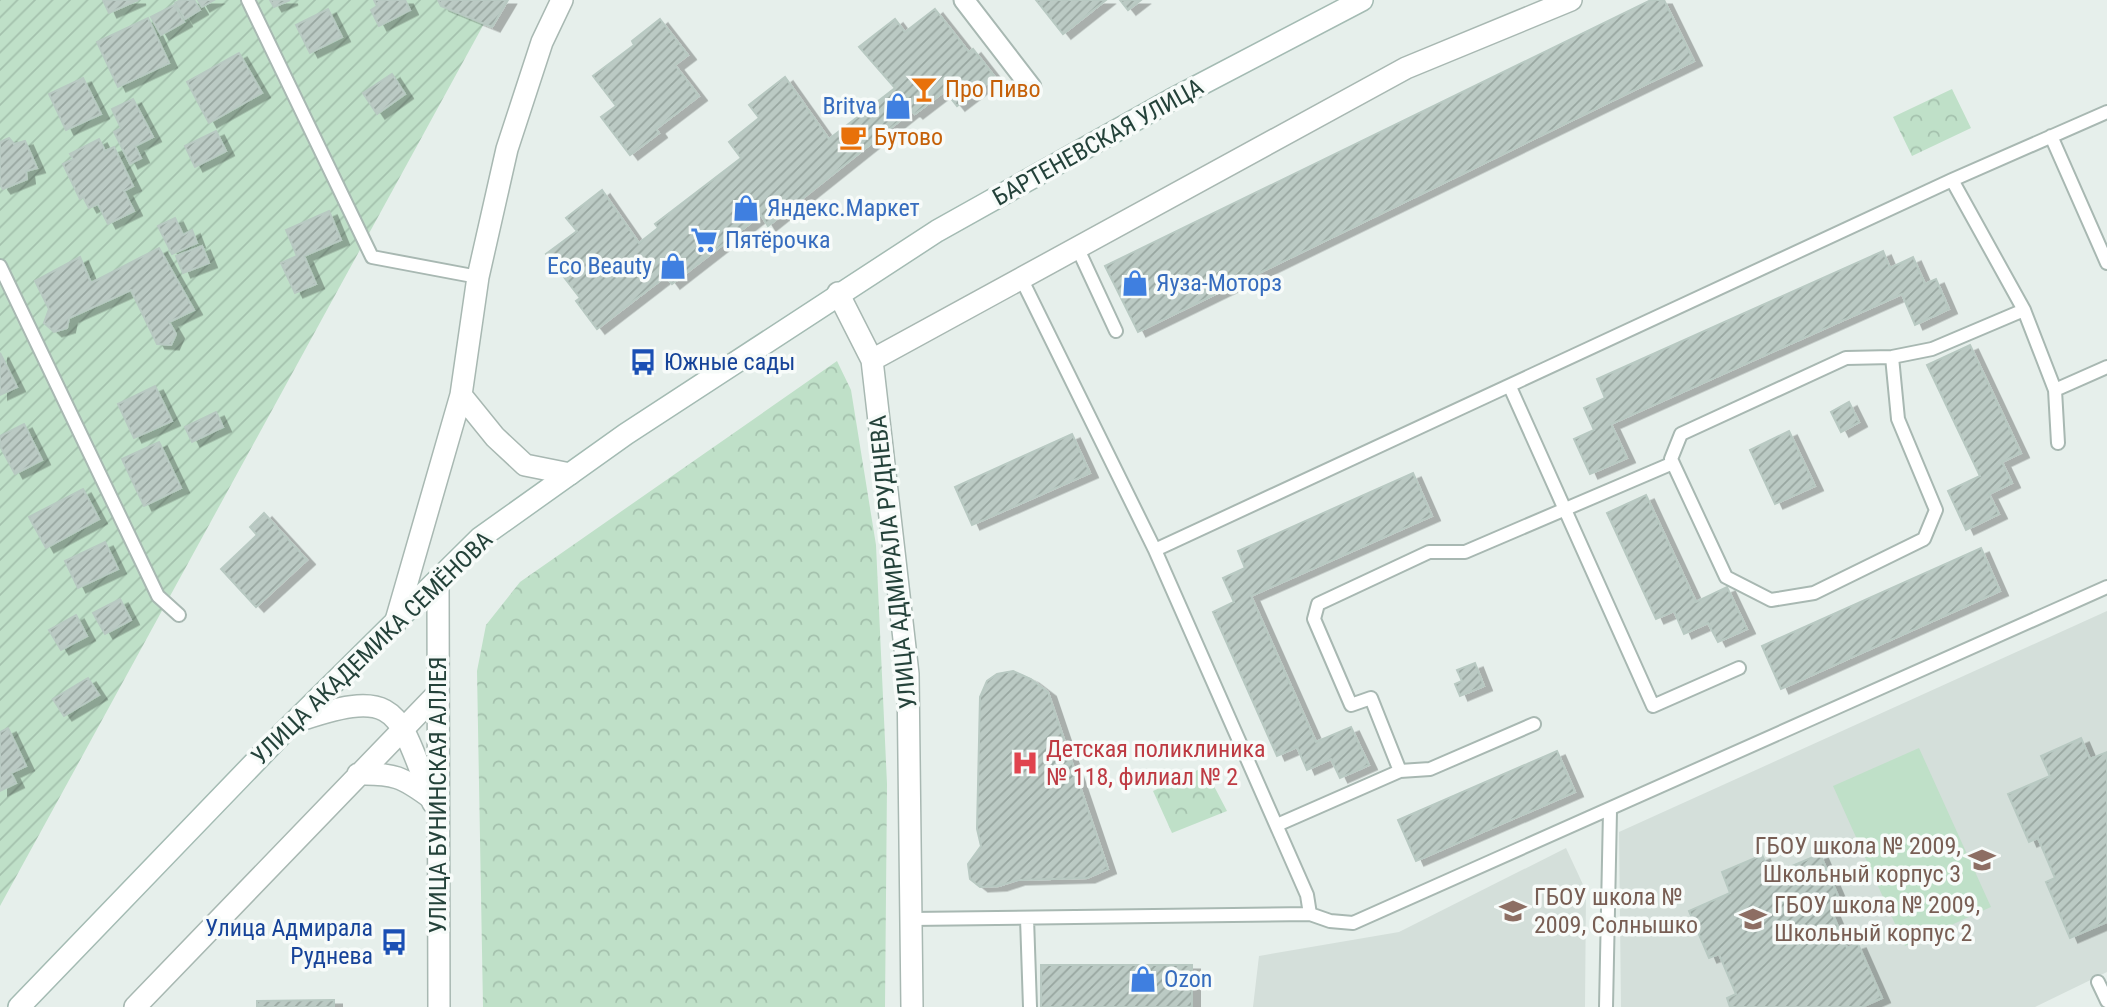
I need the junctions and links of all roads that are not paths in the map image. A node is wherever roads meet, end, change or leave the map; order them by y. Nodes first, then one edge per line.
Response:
1 (248, 0) edge
2 (562, 0) edge
3 (964, 0) edge
4 (1362, 0) edge
5 (1571, 0) edge
6 (1031, 87) dead end
7 (2107, 111) edge
8 (2051, 136) junction
9 (1952, 180) junction
10 (1077, 247) junction
11 (2107, 263) edge
12 (0, 266) edge
13 (478, 277) junction
14 (1021, 278) junction
15 (838, 293) junction
16 (2024, 310) junction
17 (1116, 331) dead end
18 (1892, 357) junction
19 (872, 360) junction
20 (2107, 366) edge
21 (1510, 387) junction
22 (2055, 390) junction
23 (461, 396) junction
24 (2058, 443) dead end
25 (1673, 463) junction
26 (570, 474) junction
27 (1565, 510) junction
28 (1155, 550) junction
29 (438, 583) junction
30 (2107, 587) edge
31 (179, 615) dead end
32 (395, 624) junction
33 (1739, 668) dead end
34 (437, 694) junction
35 (295, 722) junction
36 (1534, 724) dead end
37 (402, 729) junction
38 (1400, 771) junction
39 (358, 774) junction
40 (435, 808) junction
41 (1610, 811) junction
42 (1277, 825) junction
43 (1310, 914) junction
44 (1027, 918) junction
45 (911, 919) junction
46 (2098, 982) dead end
47 (2107, 1001) edge
48 (19, 1007) edge
49 (135, 1007) edge
50 (439, 1007) edge
51 (912, 1007) edge
52 (1030, 1007) edge
53 (1606, 1007) edge

1 - 13 lane
2 - 13 street
3 - 6 street
4 - 15 street, БАРТЕНЕВСКАЯ УЛИЦА
5 - 10 street
7 - 8 lane
8 - 9 lane
8 - 11 lane
9 - 16 lane
9 - 21 lane
10 - 14 street
10 - 17 lane
12 - 31 lane
13 - 23 street
14 - 19 street
14 - 28 lane
15 - 19 street, УЛИЦА АДМИРАЛА РУДНЕВА
15 - 26 street, УЛИЦА АКАДЕМИКА СЕМЁНОВА
16 - 18 lane
16 - 22 lane
18 - 25 lane
18 - 25 lane
19 - 45 street, УЛИЦА АДМИРАЛА РУДНЕВА
20 - 22 lane
21 - 27 lane
21 - 28 lane
22 - 24 lane
23 - 26 street
23 - 32 street
25 - 27 lane
26 - 29 street, УЛИЦА АКАДЕМИКА СЕМЁНОВА
27 - 33 lane
27 - 38 lane
28 - 42 lane
29 - 32 street, УЛИЦА АКАДЕМИКА СЕМЁНОВА
29 - 34 street, УЛИЦА БУНИНСКАЯ АЛЛЕЯ
30 - 41 lane
32 - 35 street, УЛИЦА АКАДЕМИКА СЕМЁНОВА
34 - 37 street
34 - 40 street, УЛИЦА БУНИНСКАЯ АЛЛЕЯ
35 - 37 street
35 - 48 street, УЛИЦА АКАДЕМИКА СЕМЁНОВА
36 - 38 lane
37 - 39 street
37 - 40 street
38 - 42 lane
39 - 40 street
39 - 49 street
40 - 50 street, УЛИЦА БУНИНСКАЯ АЛЛЕЯ
41 - 43 lane
41 - 53 lane
42 - 43 lane
43 - 44 lane
44 - 45 lane
44 - 52 lane
45 - 51 street, УЛИЦА АДМИРАЛА РУДНЕВА
46 - 47 lane

